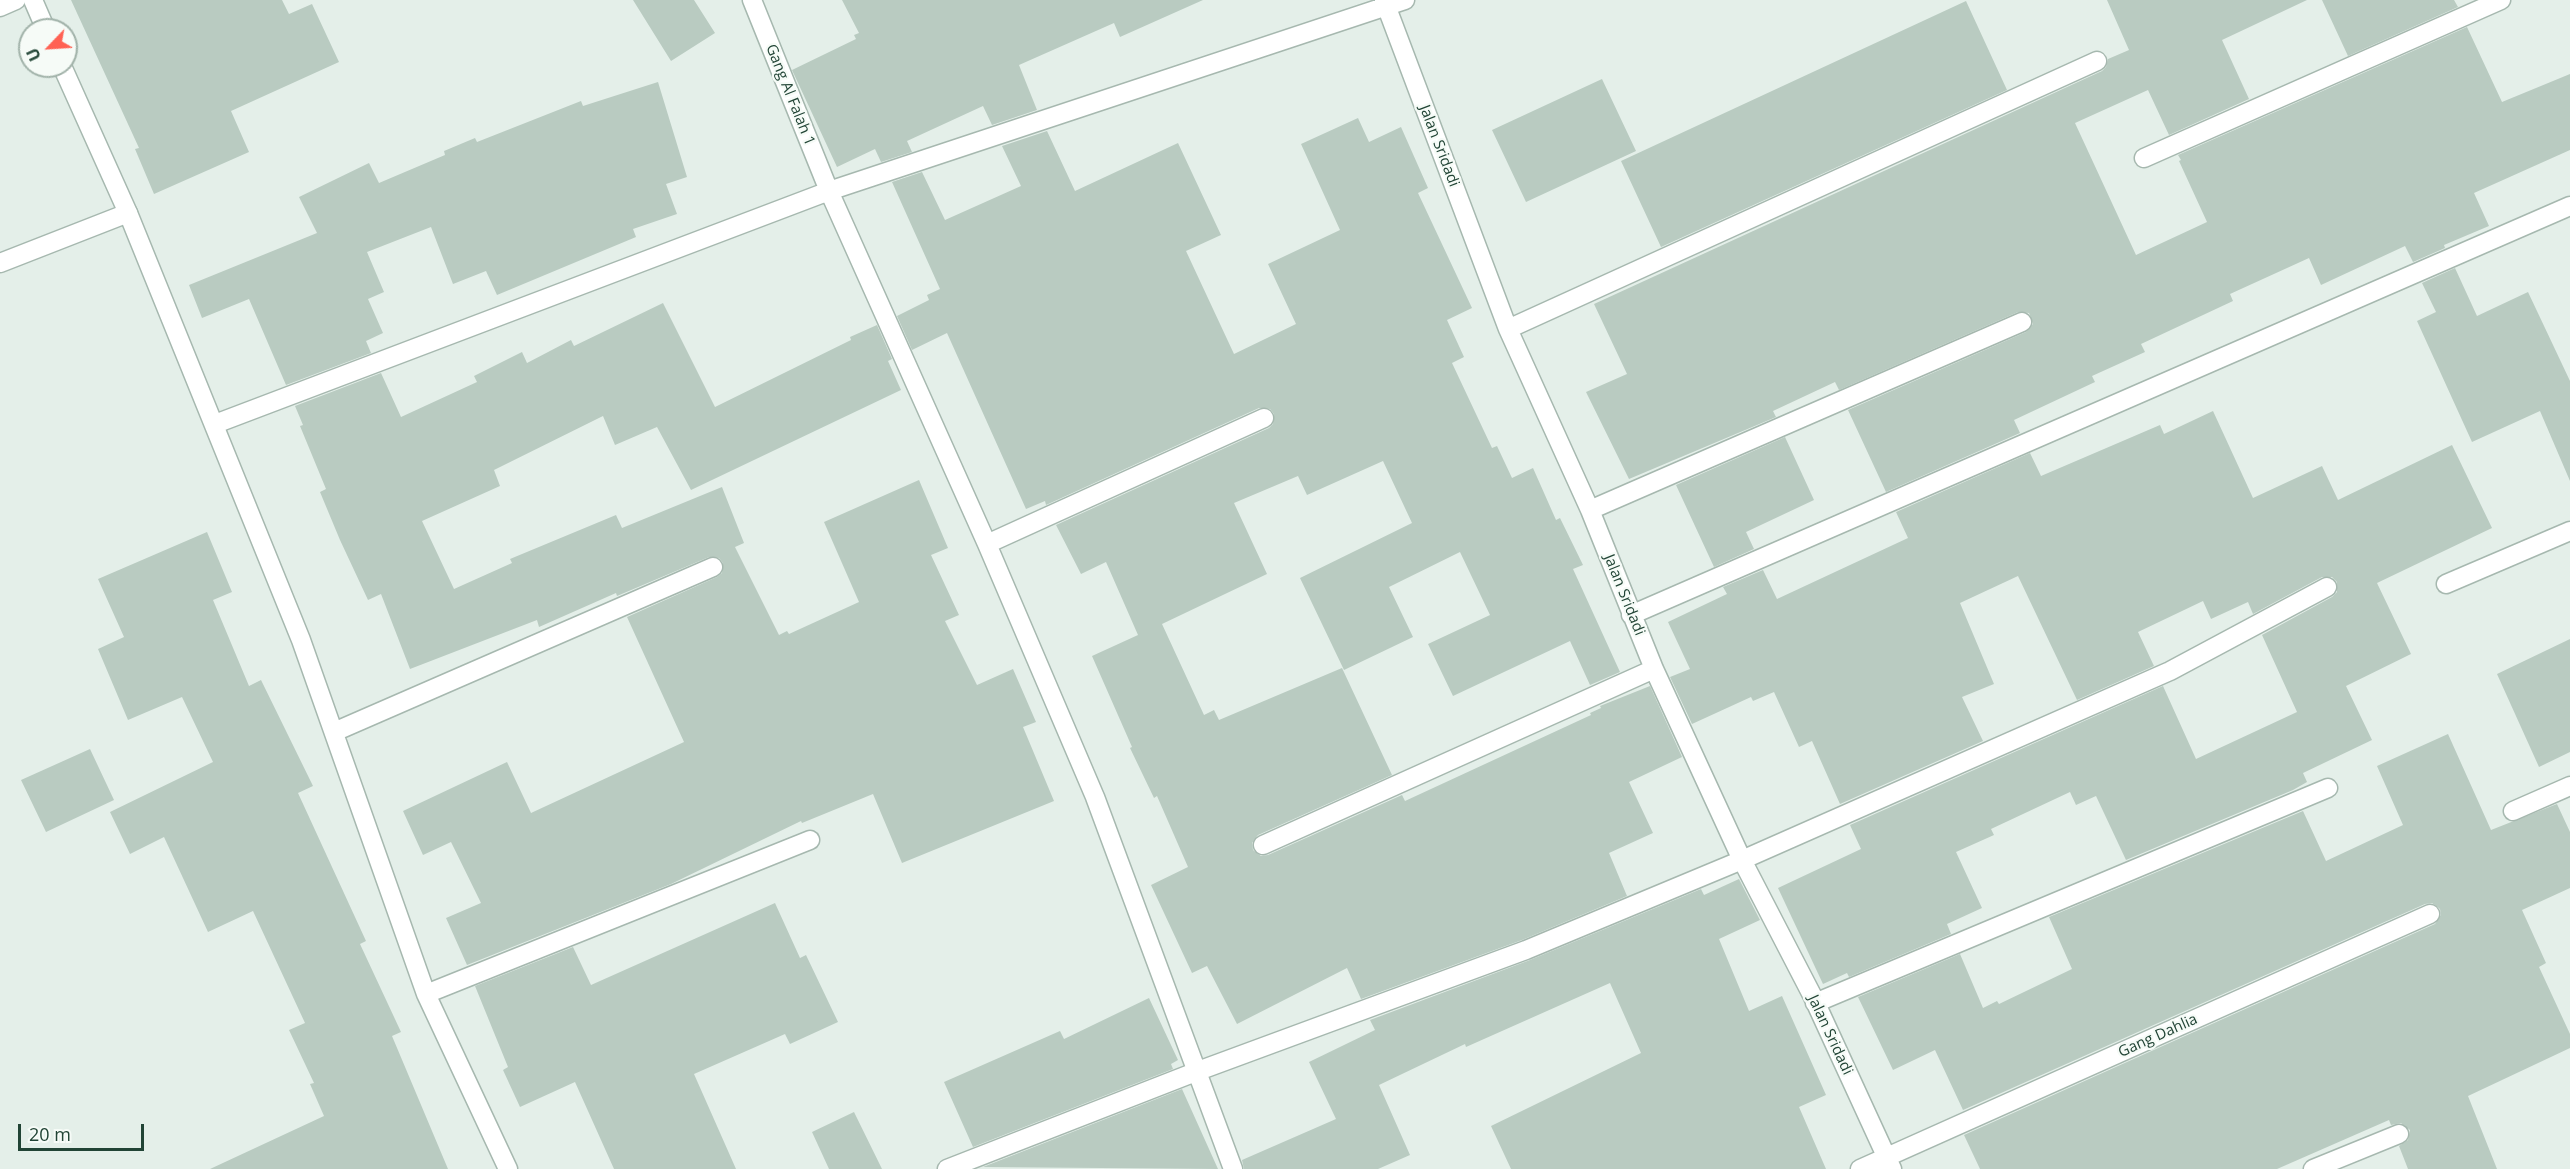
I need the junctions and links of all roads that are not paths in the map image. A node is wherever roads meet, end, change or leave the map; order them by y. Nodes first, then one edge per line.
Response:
1 (16, 0) edge
2 (33, 0) edge
3 (752, 0) edge
4 (1405, 0) edge
5 (2501, 0) edge
6 (1386, 4) edge
7 (0, 7) edge
8 (41, 18) edge
9 (2097, 61) dead end
10 (67, 78) edge
11 (2144, 158) dead end
12 (829, 191) junction
13 (2570, 206) edge
14 (128, 213) junction
15 (0, 263) edge
16 (2022, 322) dead end
17 (1508, 329) junction
18 (1264, 418) dead end
19 (215, 424) junction
20 (1590, 510) junction
21 (2570, 531) edge
22 (987, 544) junction
23 (713, 567) dead end
24 (2446, 584) dead end
25 (2327, 587) dead end
26 (1631, 615) junction
27 (1654, 669) junction
28 (334, 732) junction
29 (2570, 786) edge
30 (2328, 788) dead end
31 (2513, 811) dead end
32 (810, 840) dead end
33 (1263, 845) dead end
34 (1742, 860) junction
35 (2430, 914) dead end
36 (426, 994) junction
37 (1815, 1003) junction
38 (1198, 1071) junction
39 (2399, 1134) dead end
40 (1889, 1163) edge
41 (508, 1169) edge
42 (947, 1169) edge
43 (1233, 1169) edge
44 (1860, 1169) edge
45 (2313, 1169) edge

1 - 7 street
2 - 8 street
3 - 12 street, Gang Al Falah 1
4 - 6 street
5 - 11 street
6 - 12 street
6 - 17 street, Jalan Sridadi
9 - 17 street
10 - 14 street
12 - 19 street
12 - 22 street, Gang Al Falah 1
13 - 26 street
14 - 15 street
14 - 19 street
16 - 20 street
17 - 20 street, Jalan Sridadi
18 - 22 street
19 - 28 street
20 - 26 street, Jalan Sridadi
21 - 24 street
22 - 38 street, Gang Al Falah 1
23 - 28 street
25 - 34 street
26 - 27 street, Jalan Sridadi
27 - 33 street
27 - 34 street, Jalan Sridadi
28 - 36 street
29 - 31 street
30 - 37 street
32 - 36 street
34 - 37 street, Jalan Sridadi
34 - 38 street
35 - 40 street, Gang Dahlia
36 - 41 street
37 - 40 street, Jalan Sridadi
38 - 42 street
38 - 43 street, Gang Al Falah 1
39 - 45 street
40 - 44 street, Gang Dahlia

